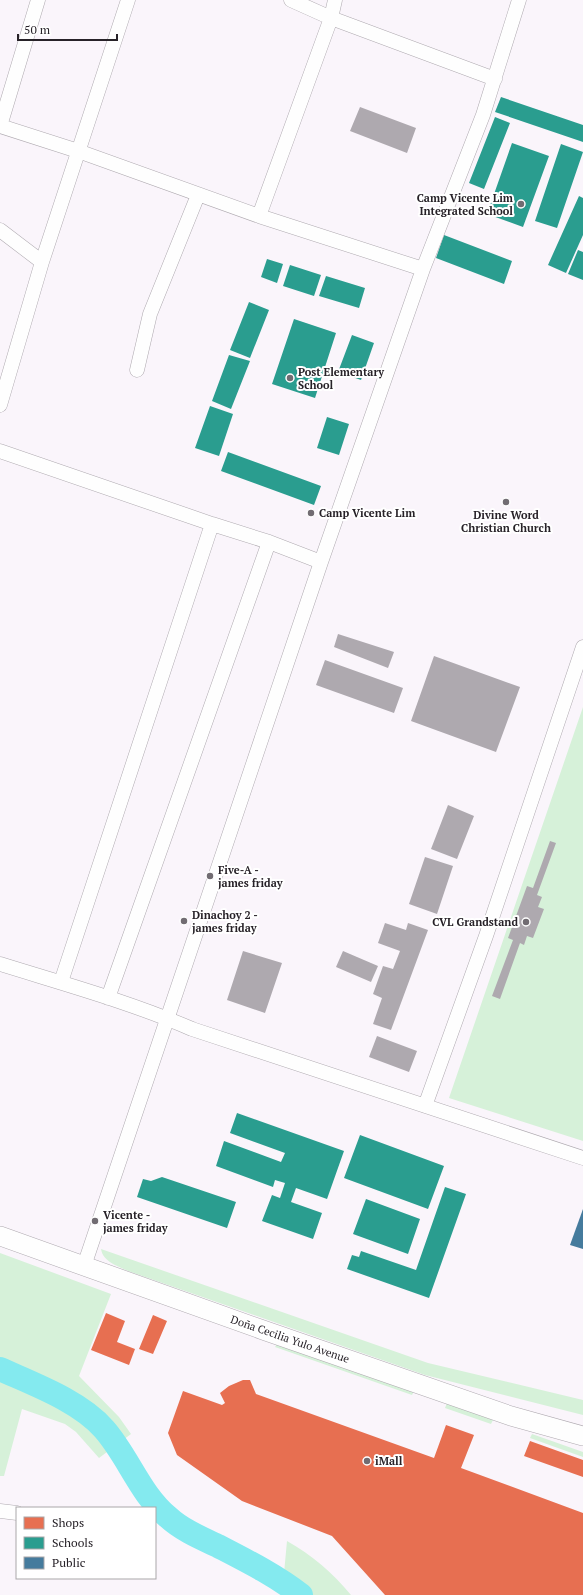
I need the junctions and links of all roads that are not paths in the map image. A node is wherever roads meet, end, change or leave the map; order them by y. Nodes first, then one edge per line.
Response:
1 (38, 0) edge
2 (128, 0) edge
3 (291, 0) edge
4 (335, 0) edge
5 (519, 0) edge
6 (330, 18) junction
7 (495, 78) junction
8 (0, 126) edge
9 (78, 151) junction
10 (198, 195) junction
11 (259, 216) junction
12 (0, 230) edge
13 (42, 262) junction
14 (423, 269) junction
15 (137, 370) dead end
16 (0, 405) edge
17 (0, 451) edge
18 (212, 524) junction
19 (268, 542) junction
20 (321, 562) junction
21 (583, 647) edge
22 (0, 964) edge
23 (61, 982) junction
24 (108, 998) junction
25 (167, 1018) junction
26 (425, 1106) junction
27 (583, 1158) edge
28 (0, 1236) edge
29 (84, 1266) junction
30 (583, 1436) edge
31 (0, 1511) edge
32 (16, 1513) edge

1 - 8 street
2 - 9 street
3 - 6 street
4 - 6 street
5 - 7 street
6 - 7 street
6 - 11 street
7 - 14 street
8 - 9 street
9 - 10 street
9 - 13 street
10 - 11 street
10 - 15 street
11 - 14 street
12 - 13 street
13 - 16 street
14 - 20 street
17 - 18 street
18 - 19 street
18 - 23 street
19 - 20 street
19 - 24 street
20 - 25 street
21 - 26 street
22 - 23 street
23 - 24 street
24 - 25 street
25 - 26 street
25 - 29 street
26 - 27 street
28 - 29 main road, Doña Cecilia Yulo Avenue
29 - 30 main road, Doña Cecilia Yulo Avenue
31 - 32 street

